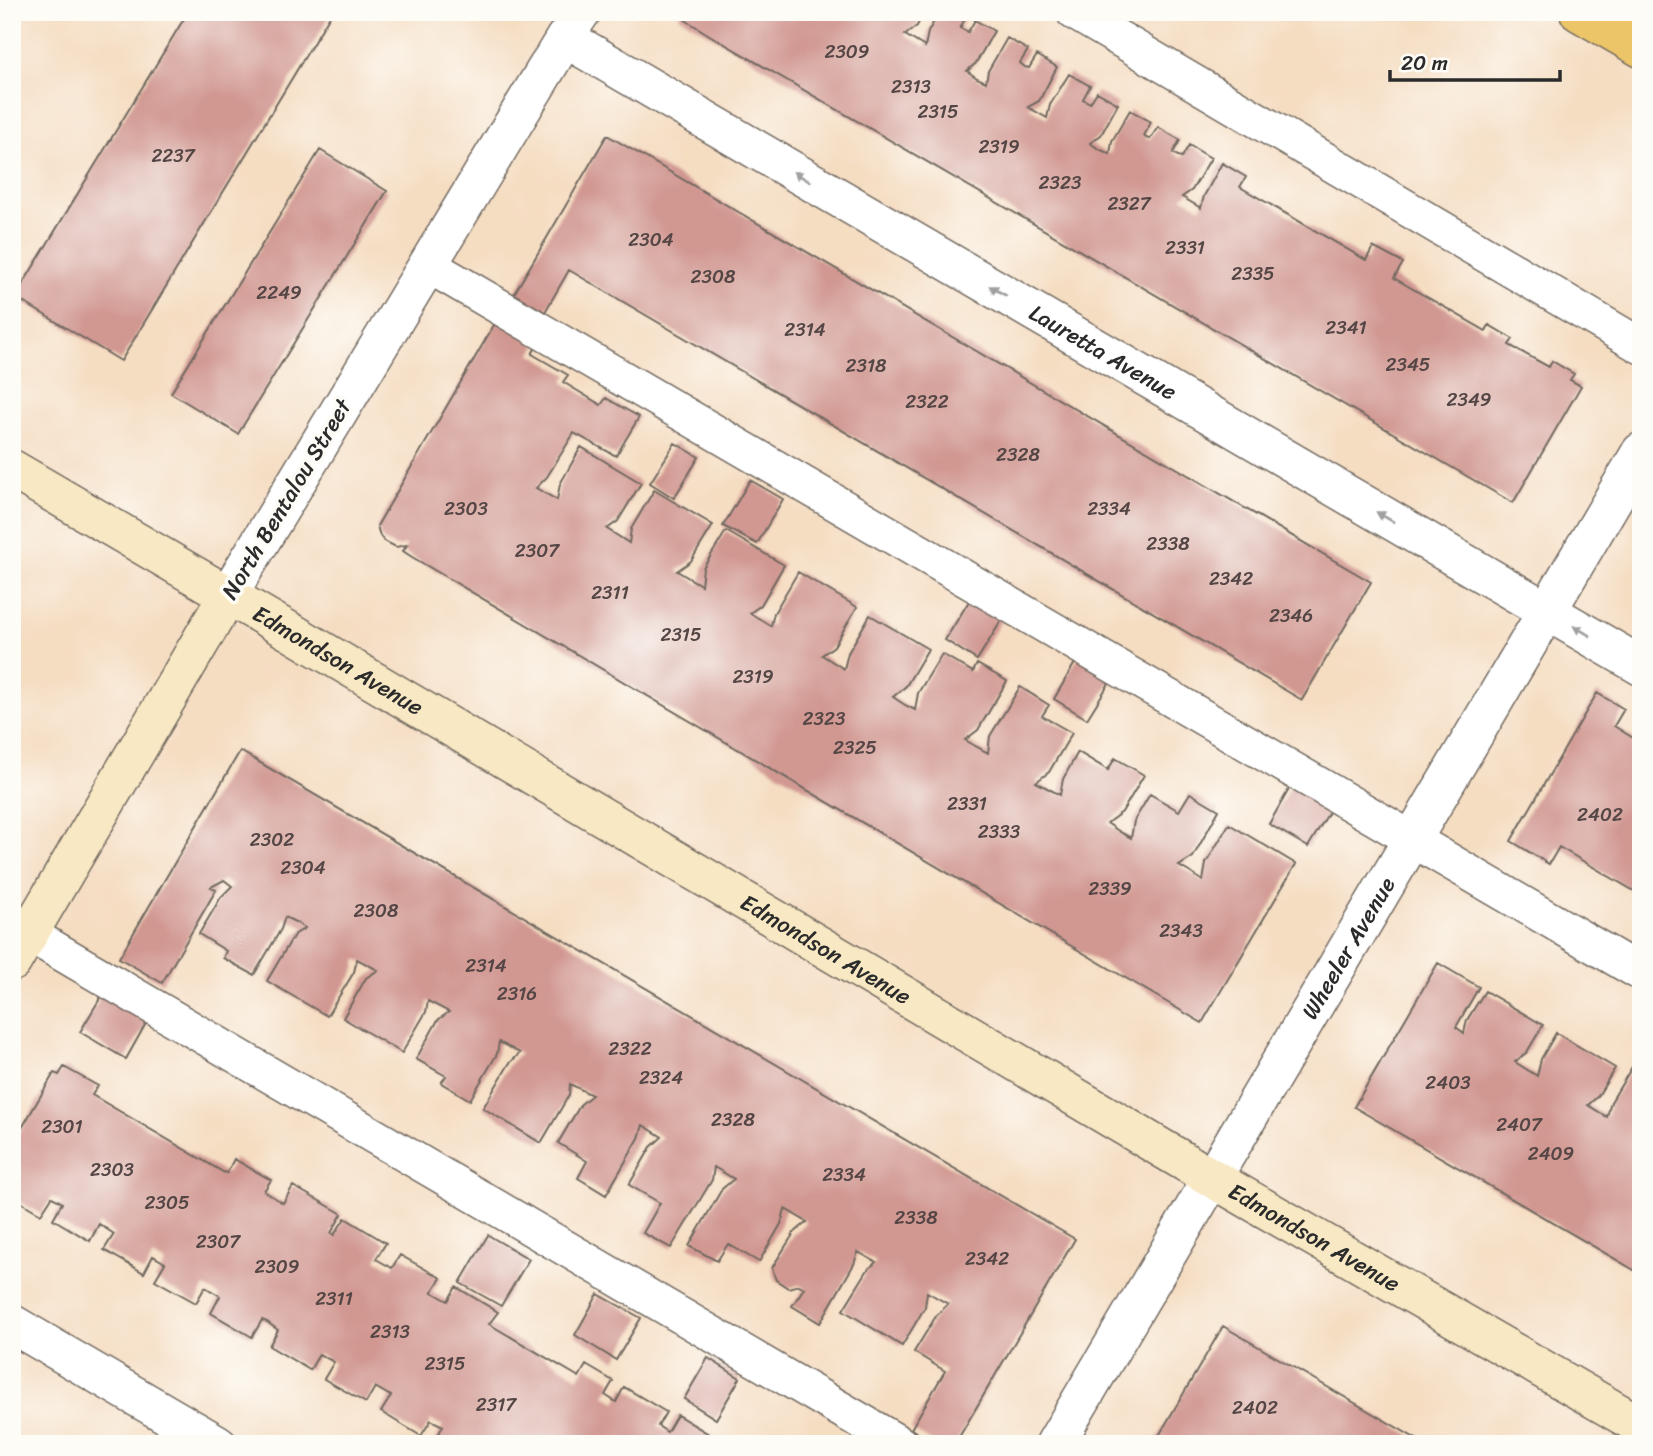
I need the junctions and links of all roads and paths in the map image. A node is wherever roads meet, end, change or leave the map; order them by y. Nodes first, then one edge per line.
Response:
1 (1074, 12) edge
2 (1579, 12) edge
3 (574, 25) edge
4 (1641, 48) edge
5 (428, 265) junction
6 (1641, 346) edge
7 (1641, 452) edge
8 (12, 469) edge
9 (228, 595) junction
10 (1547, 611) junction
11 (1641, 666) edge
12 (1411, 840) junction
13 (18, 940) edge
14 (1641, 973) edge
15 (1212, 1178) junction
16 (12, 1324) edge
17 (1641, 1426) edge
18 (217, 1444) edge
19 (901, 1444) edge
20 (1055, 1444) edge

1 - 6 lane
2 - 4 main road
3 - 5 street, North Bentalou Street
10 -> 3 street, Lauretta Avenue
5 - 9 street, North Bentalou Street
5 - 12 lane
7 - 10 street, Wheeler Avenue
8 - 9 main road, Edmondson Avenue
9 - 13 main road, North Bentalou Street
9 - 15 main road, Edmondson Avenue
11 -> 10 street, Lauretta Avenue
10 - 12 street, Wheeler Avenue
12 - 14 lane
12 - 15 street, Wheeler Avenue
13 - 19 lane
15 - 17 main road, Edmondson Avenue
15 - 20 street, Wheeler Avenue
16 - 18 street

